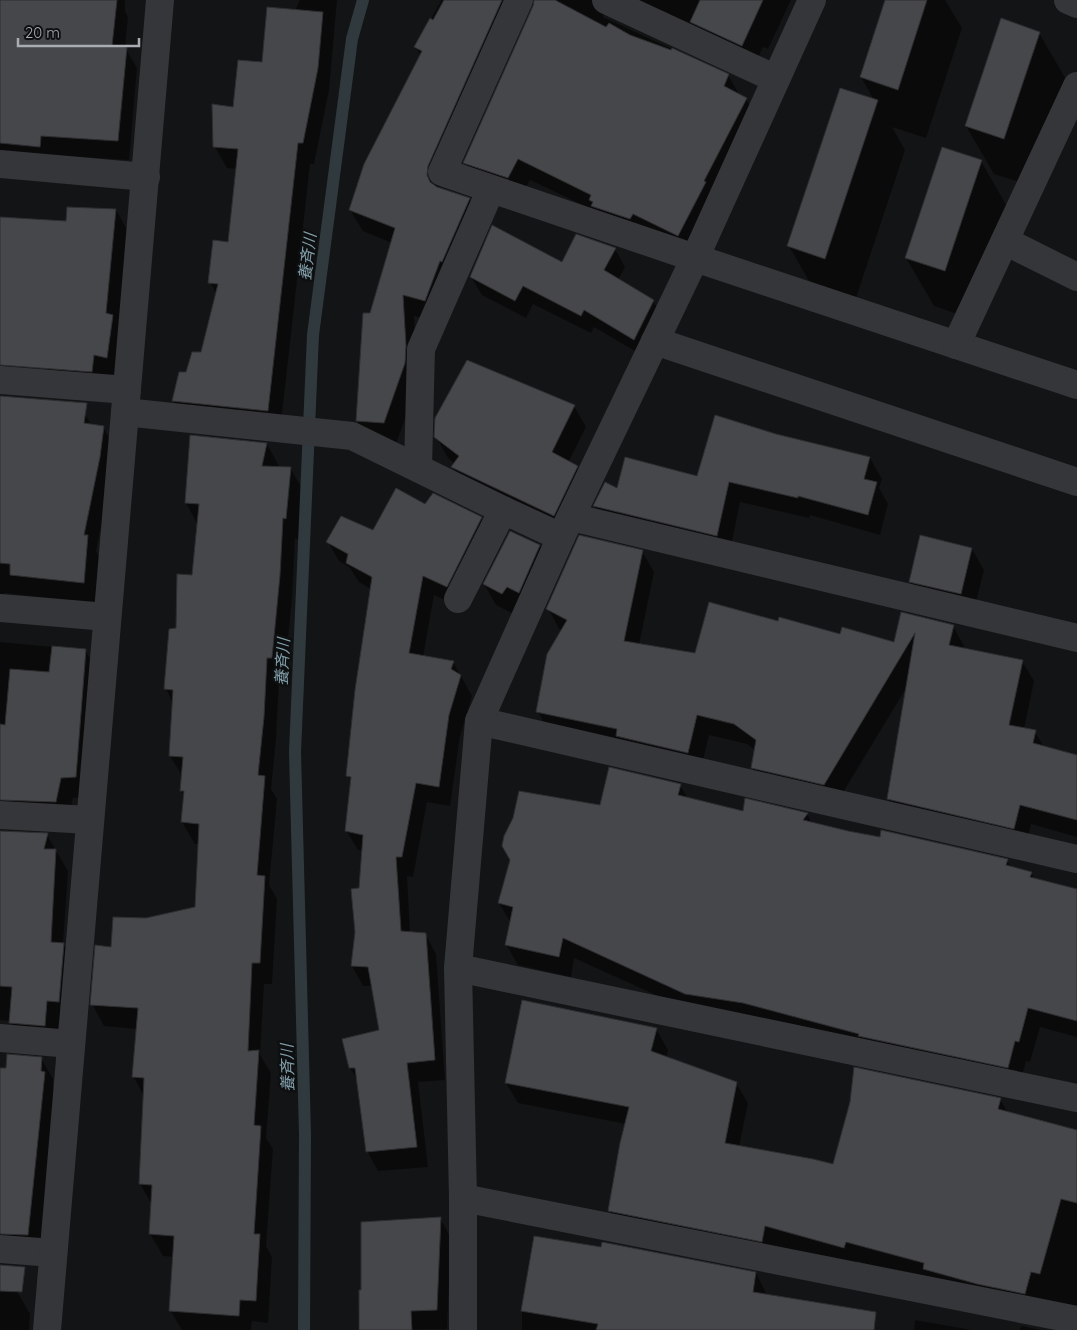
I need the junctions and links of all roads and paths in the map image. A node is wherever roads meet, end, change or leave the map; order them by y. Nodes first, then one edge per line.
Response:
1 (160, 0) edge
2 (519, 0) edge
3 (606, 0) edge
4 (812, 0) edge
5 (1068, 0) edge
6 (1077, 4) edge
7 (776, 79) junction
8 (1077, 86) edge
9 (0, 164) edge
10 (146, 177) junction
11 (491, 189) junction
12 (1005, 242) junction
13 (695, 258) junction
14 (1077, 277) edge
15 (655, 341) junction
16 (956, 345) junction
17 (0, 380) edge
18 (1077, 385) edge
19 (126, 401) junction
20 (418, 468) junction
21 (1077, 482) edge
22 (503, 510) junction
23 (566, 527) junction
24 (458, 599) dead end
25 (0, 608) edge
26 (107, 617) junction
27 (1077, 638) edge
28 (479, 721) junction
29 (0, 815) edge
30 (90, 820) junction
31 (1077, 859) edge
32 (458, 968) junction
33 (0, 1038) edge
34 (71, 1044) junction
35 (1077, 1098) edge
36 (463, 1198) junction
37 (0, 1249) edge
38 (53, 1253) junction
39 (1077, 1320) edge
40 (47, 1330) edge
41 (462, 1330) edge

1 - 10 street
2 - 11 street
3 - 7 street
4 - 7 street
5 - 6 street
7 - 13 street
8 - 12 street
9 - 10 street
10 - 19 street
11 - 13 street
11 - 20 street
12 - 14 street
12 - 16 street
13 - 15 street
13 - 16 street
15 - 21 street
15 - 23 street
16 - 18 street
17 - 19 street
19 - 20 street
19 - 26 street
20 - 22 street
22 - 23 street
22 - 24 street
23 - 27 street
23 - 28 street
25 - 26 street
26 - 30 street
28 - 31 street
28 - 32 street
29 - 30 street
30 - 34 street
32 - 35 street
32 - 36 street
33 - 34 street
34 - 38 street
36 - 39 street
36 - 41 street
37 - 38 street
38 - 40 street

